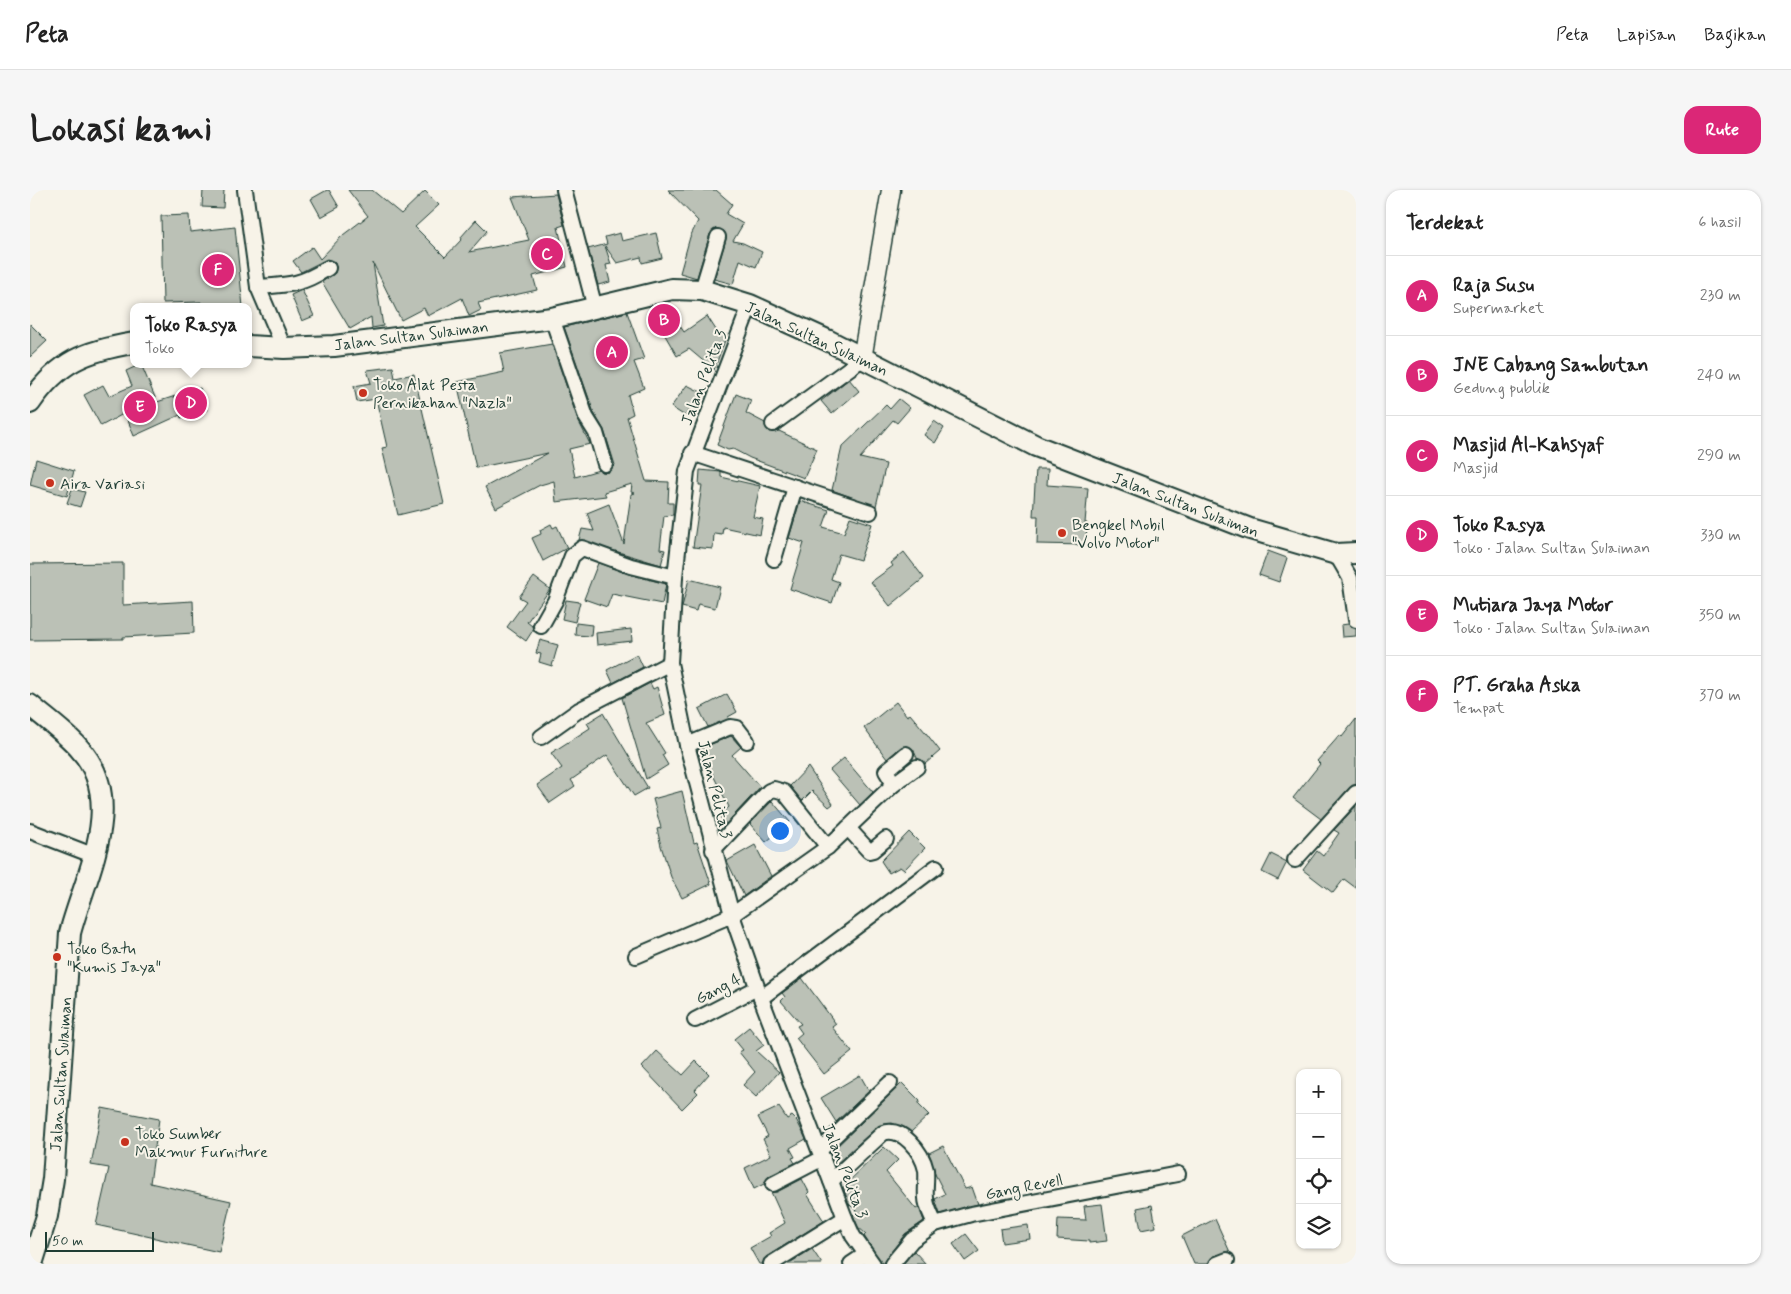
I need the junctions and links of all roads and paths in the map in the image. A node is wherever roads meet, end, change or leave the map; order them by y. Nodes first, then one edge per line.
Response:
1 (245, 190) edge
2 (564, 190) edge
3 (892, 190) edge
4 (718, 237) dead end
5 (328, 268) dead end
6 (258, 287) junction
7 (702, 290) junction
8 (750, 305) junction
9 (595, 308) junction
10 (552, 318) junction
11 (130, 344) edge
12 (252, 346) edge
13 (284, 348) junction
14 (862, 359) junction
15 (30, 403) edge
16 (773, 424) dead end
17 (692, 453) junction
18 (605, 464) dead end
19 (795, 487) junction
20 (870, 512) dead end
21 (1356, 553) edge
22 (1336, 554) junction
23 (774, 559) dead end
24 (675, 577) junction
25 (1356, 620) edge
26 (541, 626) dead end
27 (670, 662) junction
28 (30, 704) edge
29 (541, 738) dead end
30 (747, 741) dead end
31 (687, 745) junction
32 (906, 754) dead end
33 (917, 767) dead end
34 (894, 784) junction
35 (1356, 793) edge
36 (848, 828) junction
37 (30, 831) edge
38 (886, 839) dead end
39 (828, 847) junction
40 (713, 850) junction
41 (95, 856) junction
42 (1295, 860) dead end
43 (936, 868) dead end
44 (732, 915) junction
45 (636, 956) dead end
46 (759, 993) junction
47 (695, 1020) dead end
48 (890, 1084) dead end
49 (821, 1154) junction
50 (1178, 1174) dead end
51 (831, 1181) junction
52 (773, 1184) dead end
53 (845, 1218) junction
54 (935, 1224) junction
55 (869, 1259) edge
56 (32, 1264) edge
57 (771, 1264) edge
58 (851, 1264) edge
59 (892, 1264) edge

1 - 6 street
2 - 9 street
3 - 14 street
4 - 7 street
5 - 6 street
6 - 13 street
7 - 8 main road, Jalan Sultan Sulaiman
7 - 9 main road, Jalan Sultan Sulaiman
8 - 14 main road, Jalan Sultan Sulaiman
8 - 17 street, Jalan Pelita 3
9 - 10 main road, Jalan Sultan Sulaiman
10 - 13 main road, Jalan Sultan Sulaiman
10 - 18 street
11 - 15 main road
12 - 13 main road, Jalan Sultan Sulaiman
14 - 16 street
14 - 22 main road, Jalan Sultan Sulaiman
17 - 19 street
17 - 24 street, Jalan Pelita 3
19 - 20 street
19 - 23 street
21 - 22 main road, Jalan Sultan Sulaiman
22 - 25 street
24 - 26 street
24 - 27 street, Jalan Pelita 3
27 - 29 street
27 - 31 street, Jalan Pelita 3
28 - 41 main road, Jalan Sultan Sulaiman
30 - 31 street
31 - 40 street, Jalan Pelita 3
32 - 34 street
33 - 34 street
34 - 36 street
35 - 42 street
36 - 38 street
36 - 39 street
37 - 41 street
39 - 40 street
39 - 44 street
40 - 44 street, Jalan Pelita 3
41 - 56 main road, Jalan Sultan Sulaiman
43 - 46 street, Gang 4
44 - 45 street
44 - 46 street, Jalan Pelita 3
46 - 47 street, Gang 4
46 - 49 street, Jalan Pelita 3
48 - 49 street
49 - 51 street, Jalan Pelita 3
49 - 52 street
50 - 54 street, Gang Revell
51 - 53 street, Jalan Pelita 3
51 - 54 street
53 - 55 street, Jalan Pelita 3
53 - 57 street
54 - 59 street, Gang Revell
55 - 58 street

